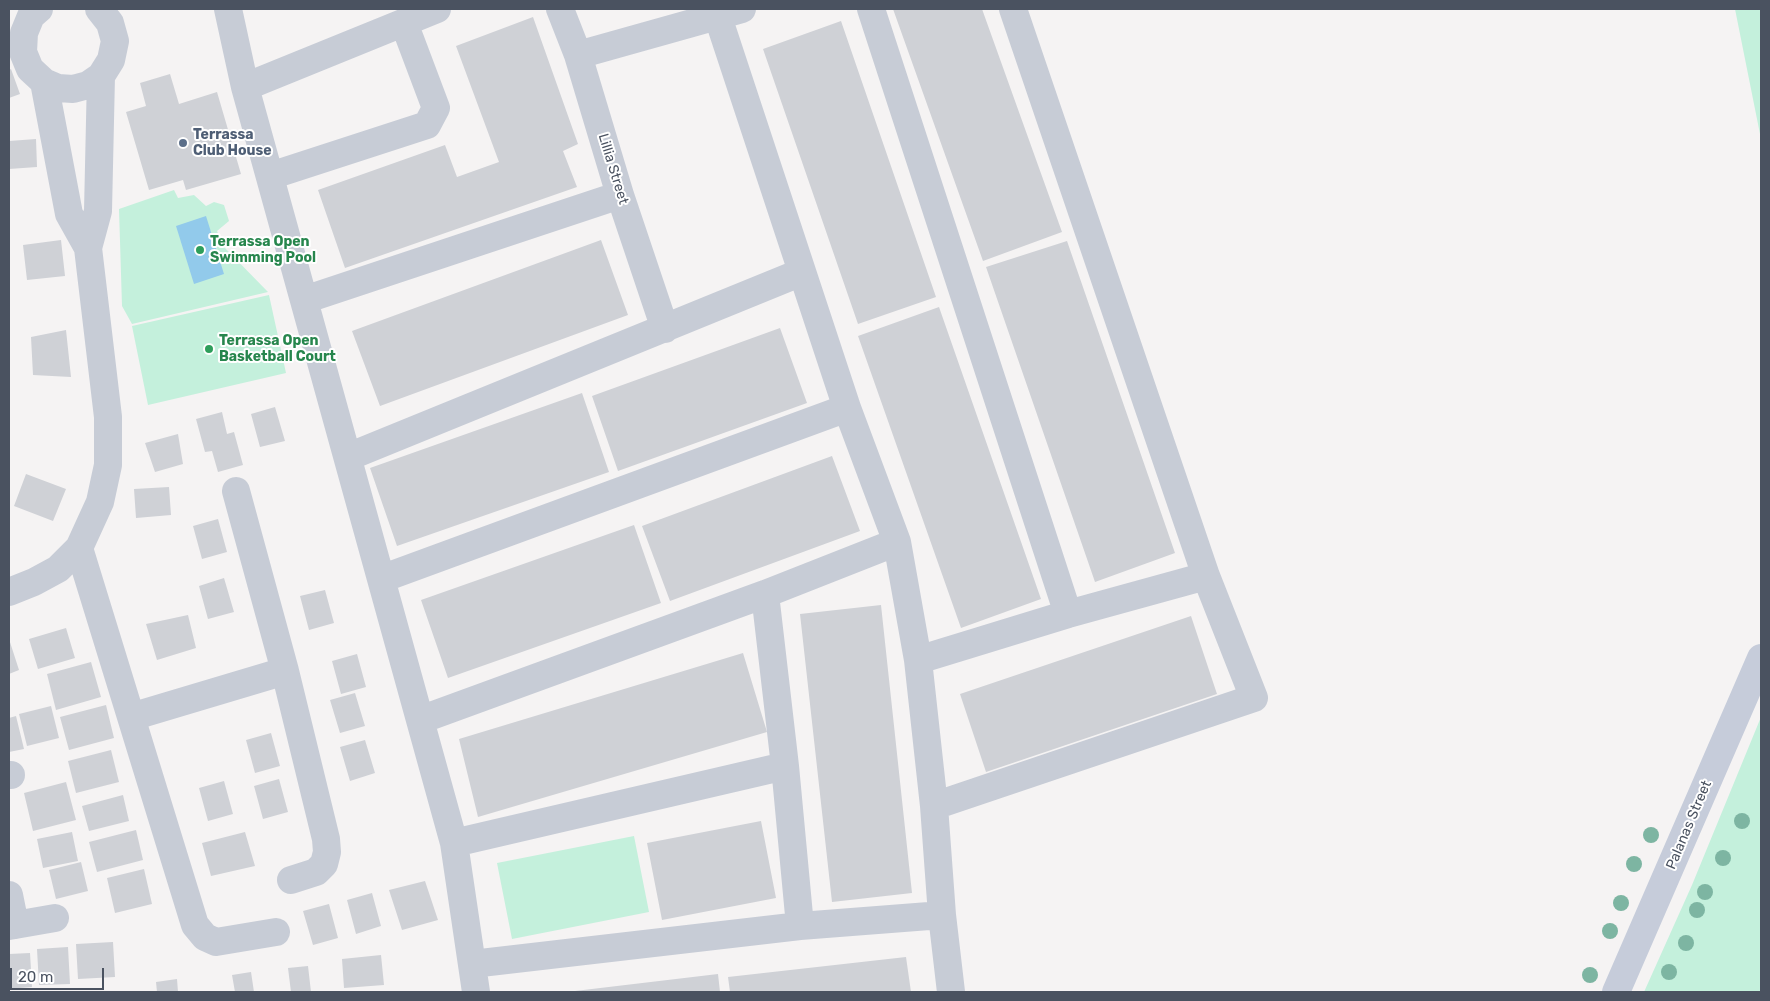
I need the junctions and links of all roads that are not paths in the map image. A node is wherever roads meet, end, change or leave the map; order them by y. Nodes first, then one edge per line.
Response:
1 (39, 9) edge
2 (99, 9) edge
3 (228, 9) edge
4 (437, 9) edge
5 (560, 9) edge
6 (871, 9) edge
7 (1012, 9) edge
8 (730, 13) edge
9 (404, 23) junction
10 (578, 55) junction
11 (100, 76) junction
12 (44, 82) junction
13 (245, 87) junction
14 (270, 176) junction
15 (620, 195) junction
16 (88, 248) junction
17 (802, 272) junction
18 (304, 300) junction
19 (665, 329) junction
20 (847, 408) junction
21 (348, 457) junction
22 (236, 491) dead end
23 (897, 542) junction
24 (79, 548) junction
25 (1206, 576) junction
26 (381, 579) junction
27 (9, 592) edge
28 (765, 594) junction
29 (1068, 614) junction
30 (1761, 658) edge
31 (918, 660) junction
32 (285, 671) junction
33 (131, 717) junction
34 (420, 720) junction
35 (785, 766) junction
36 (934, 806) junction
37 (454, 843) junction
38 (291, 880) dead end
39 (9, 895) edge
40 (942, 915) junction
41 (55, 918) dead end
42 (12, 925) edge
43 (800, 926) junction
44 (276, 932) dead end
45 (472, 964) junction
46 (476, 992) edge
47 (951, 992) edge
48 (1616, 992) edge

1 - 12 street
2 - 11 street
3 - 13 street
4 - 9 street
5 - 10 street, Lillia Street
6 - 29 street
7 - 25 street
8 - 10 street
8 - 17 street
9 - 13 street
9 - 14 street
10 - 15 street, Lillia Street
11 - 12 street
11 - 16 street
12 - 16 street
13 - 14 street
14 - 18 street
15 - 18 street
15 - 19 street, Lillia Street
16 - 24 street
17 - 19 street
17 - 20 street
18 - 21 street
19 - 21 street
20 - 23 street
20 - 26 street
21 - 26 street
22 - 32 street
23 - 28 street
23 - 31 street
24 - 27 street
24 - 33 street
25 - 29 street
25 - 36 street
26 - 34 street
28 - 34 street
28 - 35 street
29 - 31 street
30 - 48 main road, Palanas Street
31 - 36 street
32 - 33 street
32 - 38 street
33 - 44 street
34 - 37 street
35 - 37 street
35 - 43 street
36 - 40 street
37 - 45 street
39 - 42 street
40 - 43 street
40 - 47 street
41 - 42 street
43 - 45 street
45 - 46 street

